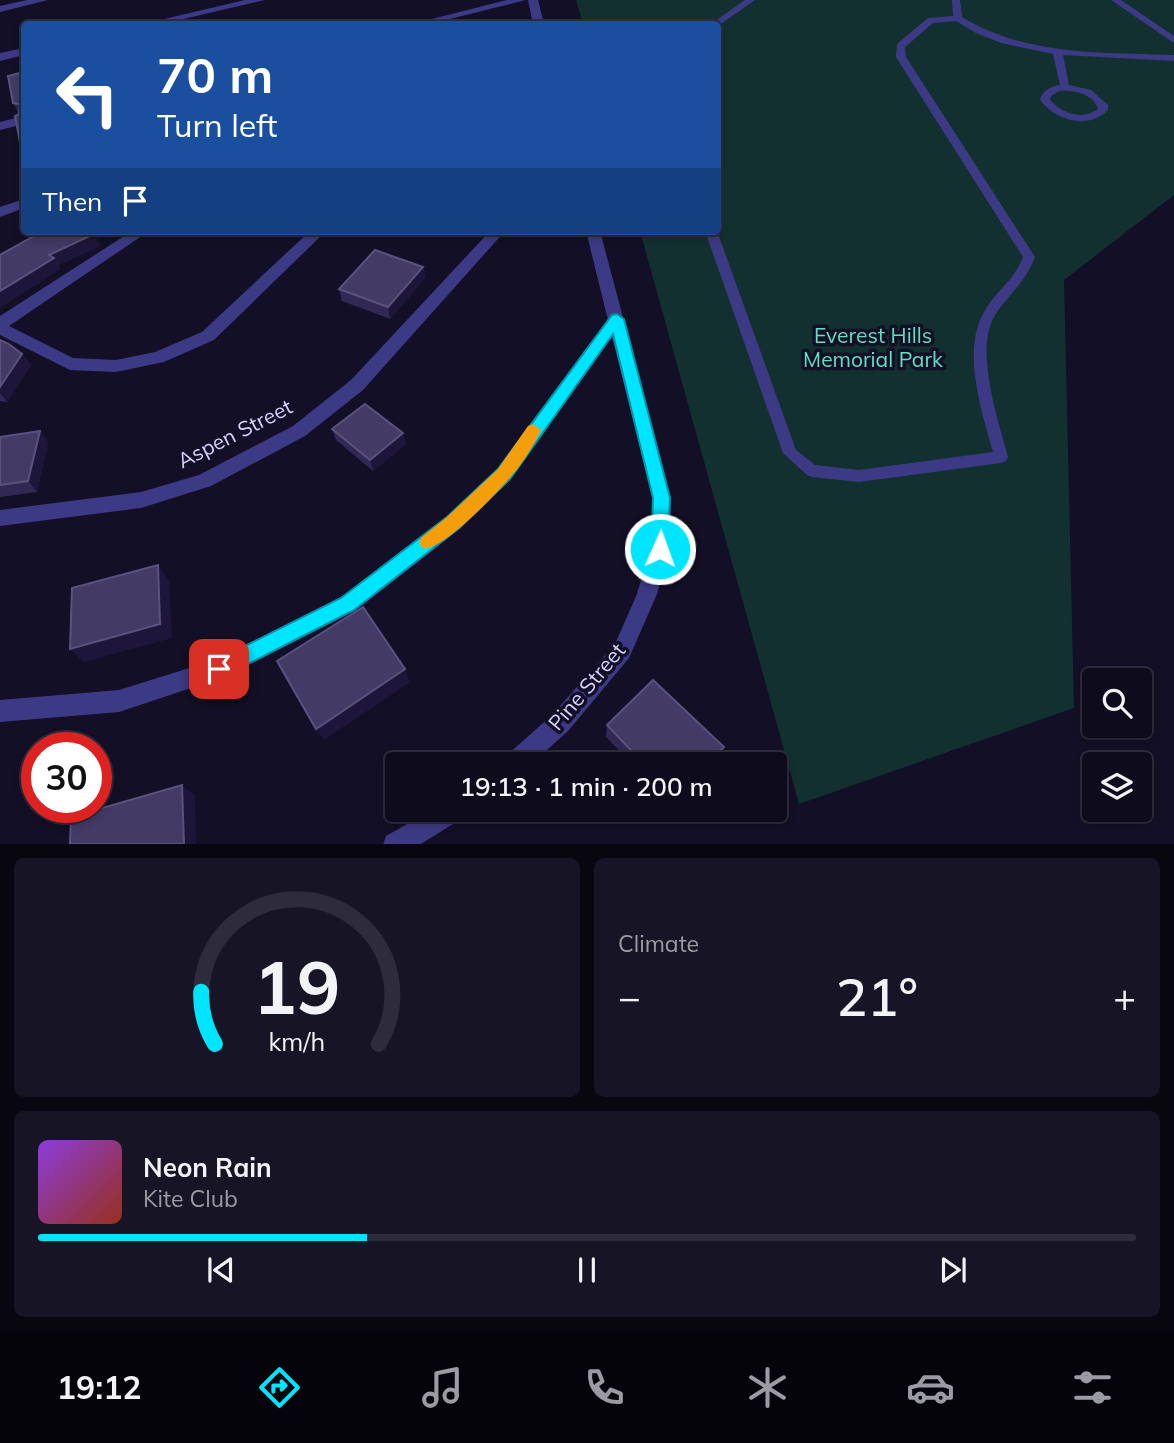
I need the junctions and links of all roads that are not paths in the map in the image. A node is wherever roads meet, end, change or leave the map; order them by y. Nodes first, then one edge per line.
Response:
1 (43, 0) edge
2 (260, 0) edge
3 (521, 0) edge
4 (533, 0) edge
5 (751, 0) edge
6 (956, 0) edge
7 (1115, 0) edge
8 (471, 6) edge
9 (0, 9) edge
10 (958, 18) junction
11 (163, 21) edge
12 (427, 21) edge
13 (538, 21) edge
14 (720, 21) edge
15 (1174, 40) edge
16 (1057, 50) junction
17 (21, 53) edge
18 (0, 57) edge
19 (1174, 58) edge
20 (1065, 87) junction
21 (21, 121) edge
22 (0, 126) edge
23 (21, 204) edge
24 (0, 212) edge
25 (136, 235) edge
26 (315, 235) edge
27 (494, 235) edge
28 (591, 235) edge
29 (712, 235) edge
30 (617, 319) junction
31 (0, 326) edge
32 (0, 518) edge
33 (0, 711) edge
34 (528, 752) edge
35 (434, 822) edge
36 (397, 844) edge

1 - 9 street
2 - 11 street
3 - 8 street
4 - 13 street
5 - 14 lane
6 - 10 lane
7 - 15 lane
8 - 12 street
10 - 16 lane
10 - 29 lane
16 - 19 lane
16 - 20 lane
17 - 18 street
20 - 20 lane
21 - 22 street
23 - 24 street
25 - 31 street
26 - 31 street
27 - 32 street, Aspen Street
28 - 30 street, Pine Street
30 - 33 street
30 - 34 street, Pine Street
35 - 36 street

